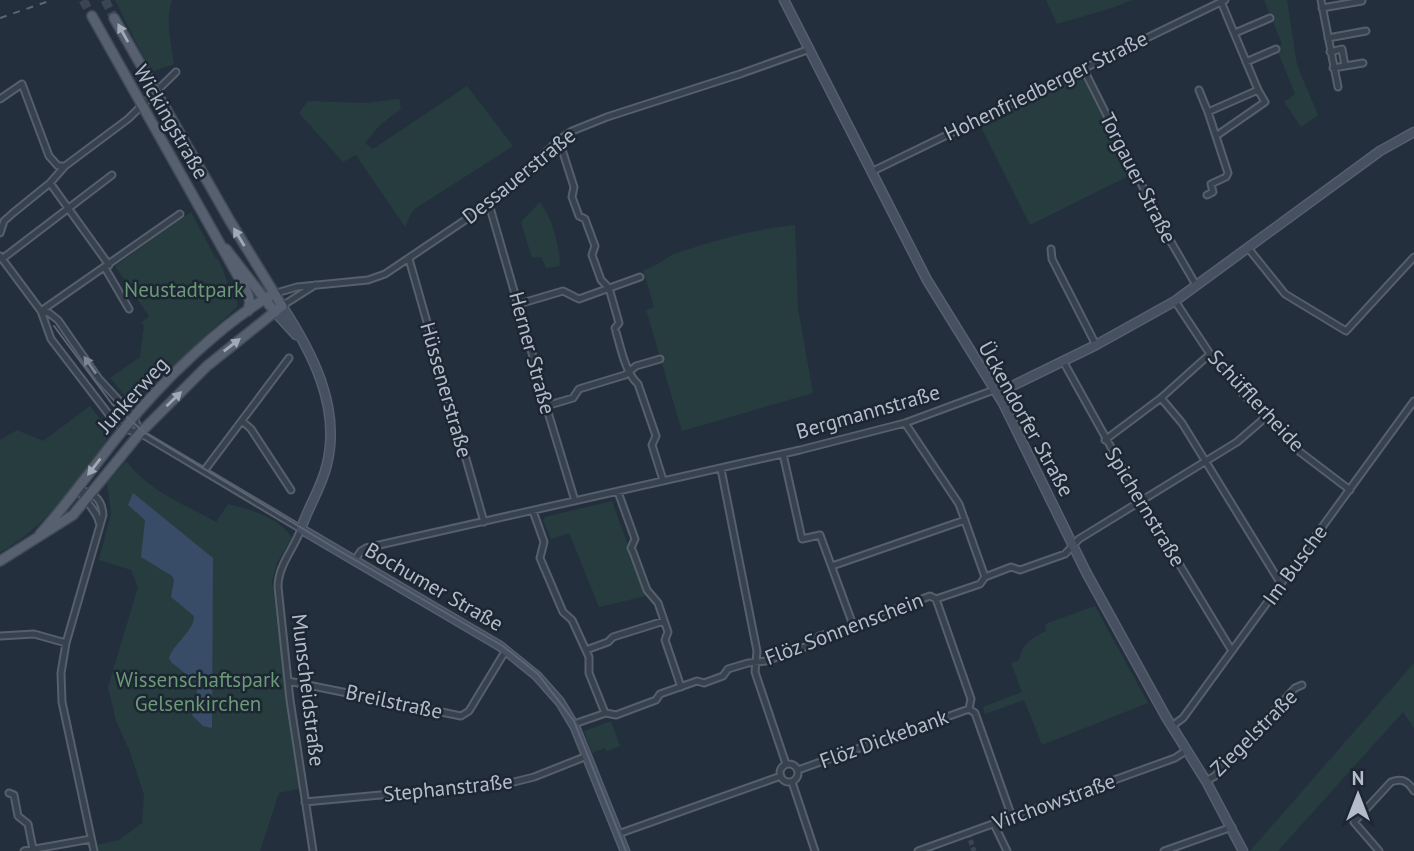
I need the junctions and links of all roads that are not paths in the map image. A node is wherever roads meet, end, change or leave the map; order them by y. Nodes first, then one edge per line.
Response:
1 (784, 0) edge
2 (1321, 0) edge
3 (1362, 1) edge
4 (1224, 2) edge
5 (1322, 8) junction
6 (92, 16) tunnel mouth
7 (114, 18) tunnel mouth
8 (1270, 18) dead end
9 (1366, 31) dead end
10 (1234, 33) junction
11 (1328, 38) junction
12 (810, 49) junction
13 (1276, 49) dead end
14 (1330, 52) junction
15 (1247, 62) junction
16 (1363, 63) dead end
17 (1345, 66) junction
18 (1083, 68) junction
19 (1333, 68) junction
20 (176, 72) dead end
21 (1338, 87) dead end
22 (1199, 90) dead end
23 (1258, 90) junction
24 (156, 92) junction
25 (0, 99) edge
26 (141, 106) junction
27 (1208, 112) junction
28 (1414, 132) edge
29 (1216, 136) junction
30 (559, 140) junction
31 (65, 166) junction
32 (871, 172) junction
33 (112, 175) dead end
34 (50, 183) junction
35 (1207, 195) dead end
36 (489, 204) junction
37 (67, 209) junction
38 (180, 214) dead end
39 (2, 218) edge
40 (0, 233) edge
41 (221, 243) junction
42 (1248, 248) junction
43 (1051, 249) dead end
44 (1, 257) edge
45 (1414, 257) edge
46 (409, 259) junction
47 (107, 266) junction
48 (640, 277) dead end
49 (315, 285) junction
50 (1196, 285) junction
51 (609, 288) junction
52 (269, 297) junction
53 (1175, 301) junction
54 (519, 304) junction
55 (129, 309) dead end
56 (278, 309) junction
57 (248, 311) junction
58 (41, 312) junction
59 (1096, 345) junction
60 (1210, 354) junction
61 (289, 358) dead end
62 (660, 359) dead end
63 (1063, 361) junction
64 (630, 370) junction
65 (994, 390) junction
66 (1161, 398) junction
67 (1414, 401) edge
68 (546, 406) junction
69 (134, 417) junction
70 (1266, 417) junction
71 (242, 422) junction
72 (905, 424) junction
73 (124, 429) junction
74 (140, 433) junction
75 (1105, 440) junction
76 (783, 454) junction
77 (1205, 461) junction
78 (721, 469) junction
79 (204, 471) junction
80 (663, 480) junction
81 (78, 489) junction
82 (291, 490) dead end
83 (1350, 490) junction
84 (618, 492) junction
85 (91, 493) junction
86 (575, 501) junction
87 (1141, 501) junction
88 (85, 502) junction
89 (533, 511) junction
90 (965, 520) junction
91 (484, 522) junction
92 (100, 525) junction
93 (300, 529) junction
94 (36, 538) junction
95 (1073, 544) junction
96 (0, 561) edge
97 (354, 561) junction
98 (832, 566) junction
99 (985, 577) junction
100 (1281, 584) junction
101 (936, 599) junction
102 (664, 621) junction
103 (853, 625) junction
104 (0, 636) edge
105 (66, 643) junction
106 (506, 650) junction
107 (586, 650) junction
108 (1232, 651) junction
109 (755, 662) junction
110 (288, 681) junction
111 (1302, 685) dead end
112 (681, 687) junction
113 (969, 709) junction
114 (605, 713) junction
115 (574, 724) junction
116 (1172, 726) junction
117 (1188, 749) junction
118 (587, 757) junction
119 (786, 764) junction
120 (798, 770) junction
121 (780, 776) junction
122 (1206, 781) junction
123 (792, 782) junction
124 (1414, 791) edge
125 (9, 793) dead end
126 (306, 802) junction
127 (1012, 817) junction
128 (994, 824) junction
129 (1232, 827) junction
130 (618, 834) junction
131 (91, 839) junction
132 (33, 849) edge
133 (24, 851) edge
134 (94, 851) edge
135 (313, 851) edge
136 (625, 851) edge
137 (816, 851) edge
138 (918, 851) edge
139 (1007, 851) edge
140 (1164, 851) edge
141 (1243, 851) edge
142 (1379, 851) edge

1 - 12 main road, Ückendorfer Straße
2 - 5 street
3 - 5 street
4 - 10 street, Hohenfriedberger Straße
4 - 18 street, Hohenfriedberger Straße
5 - 11 street
6 - 26 main road, Wickingstraße
24 -> 7 main road, Wickingstraße
8 - 10 street
9 - 11 street
10 - 15 street, Hohenfriedberger Straße
11 - 14 street
12 - 30 street, Dessauerstraße
12 - 32 main road, Ückendorfer Straße
13 - 15 street
14 - 17 street
14 - 19 street
15 - 23 street, Hohenfriedberger Straße
16 - 17 street
17 - 19 street
18 - 32 street, Hohenfriedberger Straße
18 - 50 street, Torgauer Straße
19 - 21 street
20 - 24 street, Wickingstraße
22 - 27 street
23 - 27 street
23 - 29 street
24 - 26 street
52 -> 24 main road, Wickingstraße
25 - 31 street
26 - 31 street
26 - 41 main road, Wickingstraße
27 - 29 street
28 - 42 main road, Bergmannstraße
29 - 35 street
30 - 36 street, Dessauerstraße
30 - 51 street
31 - 34 street
32 - 65 main road, Ückendorfer Straße
33 - 37 street
34 - 37 street
34 - 39 street
36 - 46 street, Dessauerstraße
36 - 54 street, Herner Straße
37 - 44 street
37 - 47 street
38 - 47 street
39 - 40 street
41 - 52 main road, Wickingstraße
41 - 57 main road, Wickingstraße
42 - 45 street
42 - 50 main road, Bergmannstraße
43 - 59 street
44 - 58 street
46 - 49 street, Dessauerstraße
46 - 91 street, Hüssenerstraße
47 - 55 street
47 - 58 street
48 - 51 street
49 - 52 street, Dessauerstraße
49 - 56 street, Dessauerstraße
50 - 53 main road, Bergmannstraße
51 - 54 street
51 - 64 street
52 - 56 main road, Wickingstraße
52 - 57 main road, Junkerweg
53 - 59 main road, Bergmannstraße
53 - 60 street, Schüfflerheide
54 - 68 street, Herner Straße
74 -> 56 main road, Junkerweg
56 - 93 main road, Munscheidstraße
57 - 69 main road, Junkerweg
69 -> 58 street
58 - 73 street
59 - 63 main road, Bergmannstraße
60 - 66 street
60 - 70 street, Schüfflerheide
61 - 71 street
62 - 64 street
63 - 65 main road, Bergmannstraße
63 - 75 street, Spichernstraße
64 - 68 street
64 - 80 street
65 - 72 street, Bergmannstraße
65 - 95 main road, Ückendorfer Straße
66 - 75 street
66 - 77 street
67 - 83 street, Im Busche
68 - 86 street, Herner Straße
69 - 73 main road, Junkerweg
69 - 74 street
70 - 77 street, Flöz Sonnenschein
70 - 83 street, Schüfflerheide
71 - 79 street
71 - 82 street
72 - 76 street, Bergmannstraße
72 - 90 street
73 - 74 street, Bochumer Straße
73 -> 81 main road, Junkerweg
74 - 79 street, Bochumer Straße
74 - 85 main road, Junkerweg
75 - 87 street, Spichernstraße
76 - 78 street, Bergmannstraße
76 - 98 street
77 - 87 street, Flöz Sonnenschein
77 - 100 street
78 - 80 street, Bergmannstraße
78 - 109 street
79 - 93 street, Bochumer Straße
80 - 84 street, Bergmannstraße
81 - 85 street
81 - 88 street
81 - 94 main road, Junkerweg
83 - 100 street, Im Busche
84 - 86 street, Bergmannstraße
84 - 102 street
85 - 88 main road, Junkerweg
85 - 92 street
86 - 89 street, Bergmannstraße
87 - 95 street, Flöz Sonnenschein
87 - 108 street, Spichernstraße
88 - 92 street
88 - 94 main road, Junkerweg
89 - 91 street, Bergmannstraße
89 - 107 street
90 - 98 street
90 - 99 street
91 - 97 street, Bergmannstraße
92 - 105 street
93 - 97 main road, Bochumer Straße
93 - 110 street, Munscheidstraße
94 - 96 main road, Junkerweg
95 - 99 street, Flöz Sonnenschein
95 - 116 main road, Ückendorfer Straße
97 - 106 main road, Bochumer Straße
98 - 103 street
99 - 101 street, Flöz Sonnenschein
100 - 108 street, Im Busche
101 - 103 street, Flöz Sonnenschein
101 - 113 street
102 - 107 street
102 - 112 street
103 - 109 street, Flöz Sonnenschein
104 - 105 street
105 - 131 street
106 - 110 street, Breilstraße
106 - 115 main road, Bochumer Straße
107 - 114 street
108 - 116 street, Im Busche
109 - 112 street, Flöz Sonnenschein
109 - 119 street
110 - 126 street, Munscheidstraße
111 - 122 street, Ziegelstraße
112 - 114 street, Flöz Sonnenschein
113 - 120 street, Flöz Dickebank
113 - 127 street
114 - 115 street, Flöz Sonnenschein
115 - 118 main road, Bochumer Straße
116 - 117 main road, Ückendorfer Straße
117 - 122 main road, Ückendorfer Straße
117 - 127 street, Virchowstraße
118 - 126 street, Stephanstraße
118 - 130 main road, Bochumer Straße
119 - 120 street
119 - 121 street
120 - 123 street
121 - 123 street
121 - 130 street
122 - 129 main road, Ückendorfer Straße
123 - 137 street
124 - 142 street
125 - 132 street
126 - 135 street, Munscheidstraße
127 - 128 street, Virchowstraße
128 - 138 street, Virchowstraße
128 - 139 street
129 - 140 street
129 - 141 main road, Ückendorfer Straße
130 - 136 main road, Bochumer Straße
131 - 132 street
131 - 134 street
132 - 133 street

